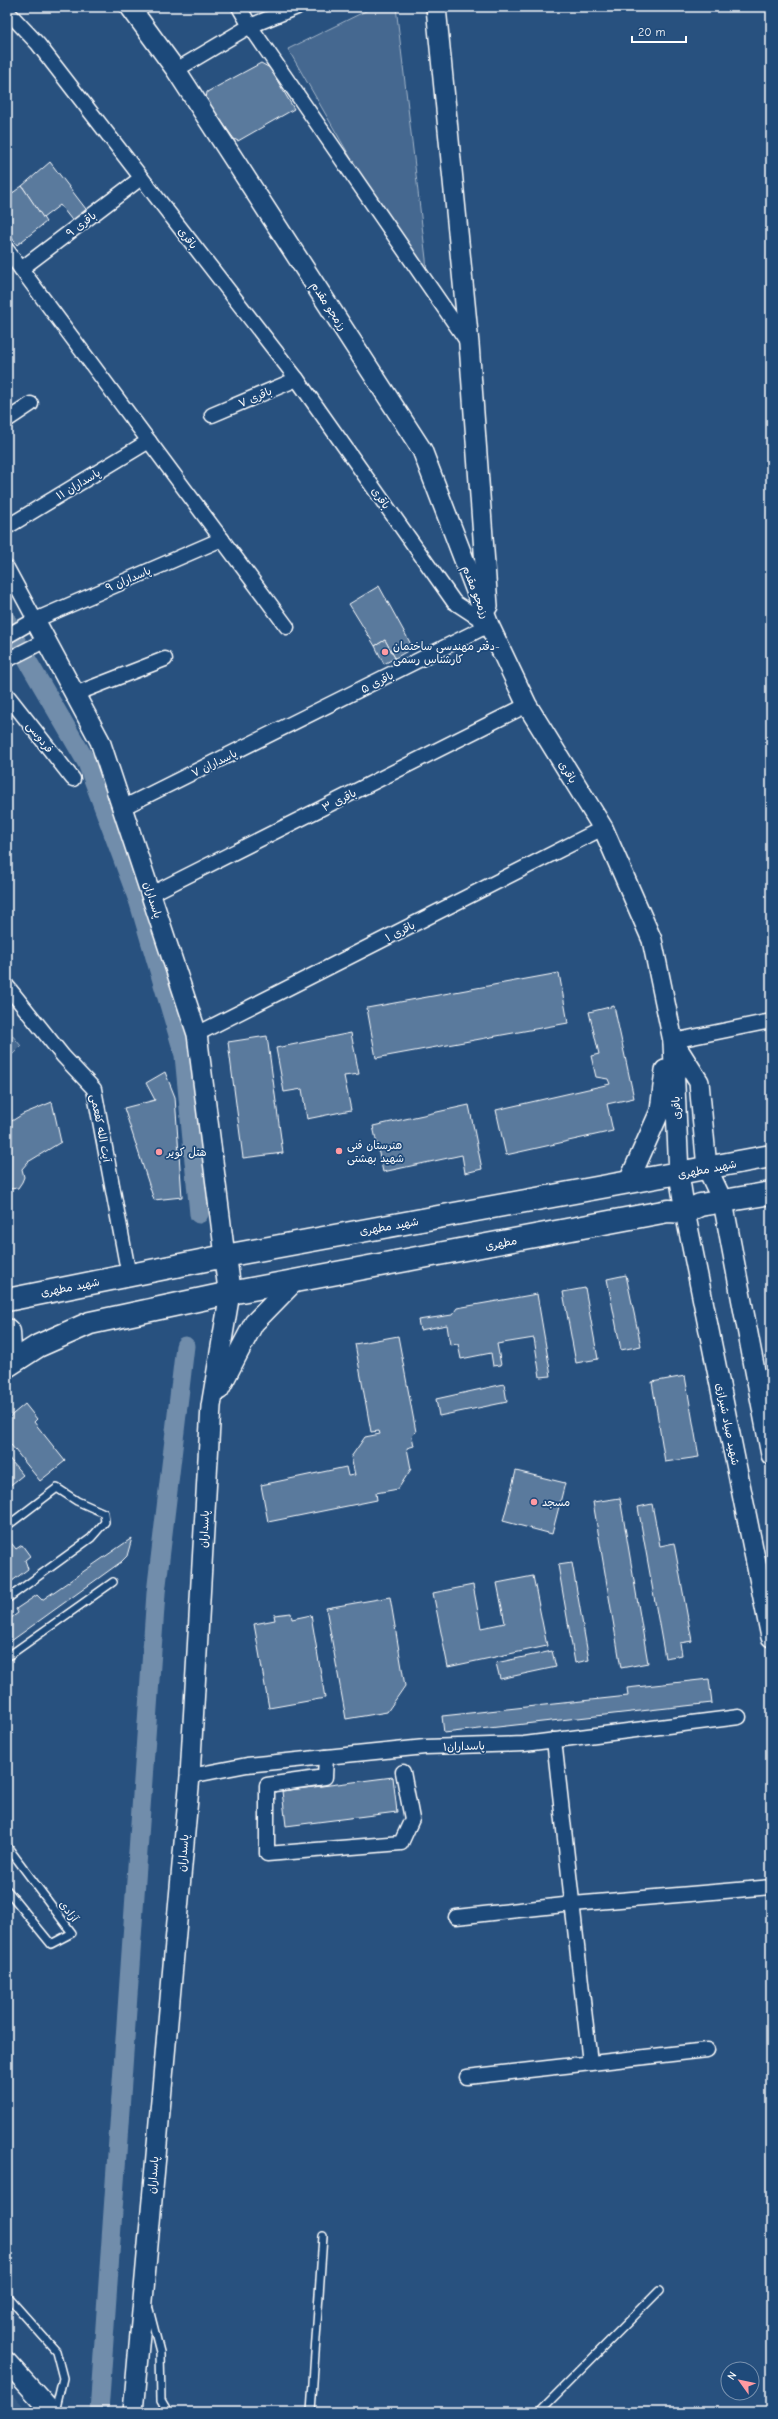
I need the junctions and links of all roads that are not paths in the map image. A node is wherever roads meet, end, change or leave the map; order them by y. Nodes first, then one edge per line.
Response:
1 (130, 7) edge
2 (240, 7) edge
3 (297, 7) edge
4 (436, 7) edge
5 (7, 11) edge
6 (250, 26) junction
7 (176, 70) junction
8 (141, 178) junction
9 (7, 250) edge
10 (21, 269) junction
11 (469, 344) junction
12 (297, 378) junction
13 (31, 404) dead end
14 (212, 415) dead end
15 (7, 420) edge
16 (150, 441) junction
17 (7, 526) edge
18 (222, 539) junction
19 (7, 568) edge
20 (35, 620) junction
21 (489, 625) junction
22 (287, 627) dead end
23 (7, 636) edge
24 (45, 640) junction
25 (165, 659) dead end
26 (7, 660) edge
27 (74, 694) junction
28 (7, 695) edge
29 (527, 705) junction
30 (307, 718) joint
31 (73, 779) dead end
32 (122, 808) junction
33 (603, 828) junction
34 (151, 894) junction
35 (7, 986) edge
36 (771, 1021) edge
37 (197, 1034) junction
38 (671, 1035) junction
39 (771, 1156) edge
40 (707, 1168) junction
41 (680, 1174) junction
42 (628, 1183) junction
43 (771, 1193) edge
44 (723, 1202) junction
45 (685, 1212) junction
46 (225, 1256) junction
47 (129, 1276) junction
48 (295, 1281) junction
49 (230, 1293) junction
50 (7, 1300) edge
51 (7, 1330) edge
52 (7, 1355) edge
53 (7, 1366) edge
54 (211, 1406) junction
55 (771, 1455) edge
56 (7, 1526) edge
57 (113, 1582) dead end
58 (7, 1599) edge
59 (771, 1637) edge
60 (7, 1657) edge
61 (739, 1717) dead end
62 (554, 1740) junction
63 (326, 1757) junction
64 (403, 1772) dead end
65 (190, 1776) junction
66 (7, 1846) edge
67 (771, 1887) edge
68 (7, 1890) edge
69 (573, 1904) junction
70 (456, 1917) dead end
71 (707, 2050) dead end
72 (590, 2063) junction
73 (467, 2077) dead end
74 (323, 2236) dead end
75 (143, 2288) junction
76 (659, 2290) dead end
77 (7, 2296) edge
78 (7, 2362) edge
79 (54, 2412) edge
80 (133, 2412) edge
81 (168, 2412) edge
82 (311, 2412) edge
83 (539, 2412) edge

1 - 7 street, رزمجو مقدم
2 - 6 street
3 - 6 street
4 - 11 street
5 - 8 street, باقری
6 - 7 street
6 - 11 street
7 - 21 street, رزمجو مقدم
8 - 10 street, باقری ۹
8 - 12 street, باقری
9 - 10 street
10 - 16 street
11 - 21 street
12 - 14 street, باقری ۷
12 - 21 street, باقری
13 - 15 street
16 - 17 street, پاسداران ۱۱
16 - 18 street
18 - 20 street, پاسداران ۹
18 - 22 street
19 - 20 street, پاسداران
20 - 23 street, پاسداران ۹
20 - 24 street, پاسداران
21 - 29 street, باقری
21 - 30 street, باقری ۵
24 - 26 street
24 - 27 street, پاسداران
25 - 27 street
27 - 32 street, پاسداران
28 - 31 street, فردوسی
29 - 33 street, باقری
29 - 34 street, باقری ۳
30 - 32 street, پاسداران ۷
32 - 34 street, پاسداران
33 - 37 street, باقری ۱
33 - 38 street, باقری
34 - 37 street, پاسداران
35 - 47 street, آیت الله کفعمی
36 - 38 street
37 - 46 street, پاسداران
38 - 40 street
38 - 41 street, باقری
38 - 42 street
39 - 40 main road, شهید مطهری
40 - 41 main road, شهید مطهری
40 - 44 street
41 - 42 main road, شهید مطهری
41 - 45 street, باقری
42 - 46 main road, شهید مطهری
43 - 44 main road, مطهری
44 - 45 main road, مطهری
44 - 55 street
45 - 48 main road, مطهری
45 - 59 street, شهید صیاد شیرازی
46 - 47 main road, شهید مطهری
46 - 49 main road
47 - 50 main road, شهید مطهری
48 - 49 main road, مطهری
48 - 54 street
49 - 53 main road
49 - 54 street, پاسداران
51 - 52 main road
54 - 65 street, پاسداران
56 - 58 lane
57 - 60 lane
61 - 62 street, پاسداران۱
62 - 63 street, پاسداران۱
62 - 69 street
63 - 64 street
63 - 65 street, پاسداران۱
65 - 75 street, پاسداران
66 - 68 lane, آزادی
67 - 69 street
69 - 70 street
69 - 72 street
71 - 72 street
72 - 73 street
74 - 82 lane
75 - 80 street, پاسداران
75 - 81 lane
76 - 83 lane
77 - 79 lane
78 - 79 street

